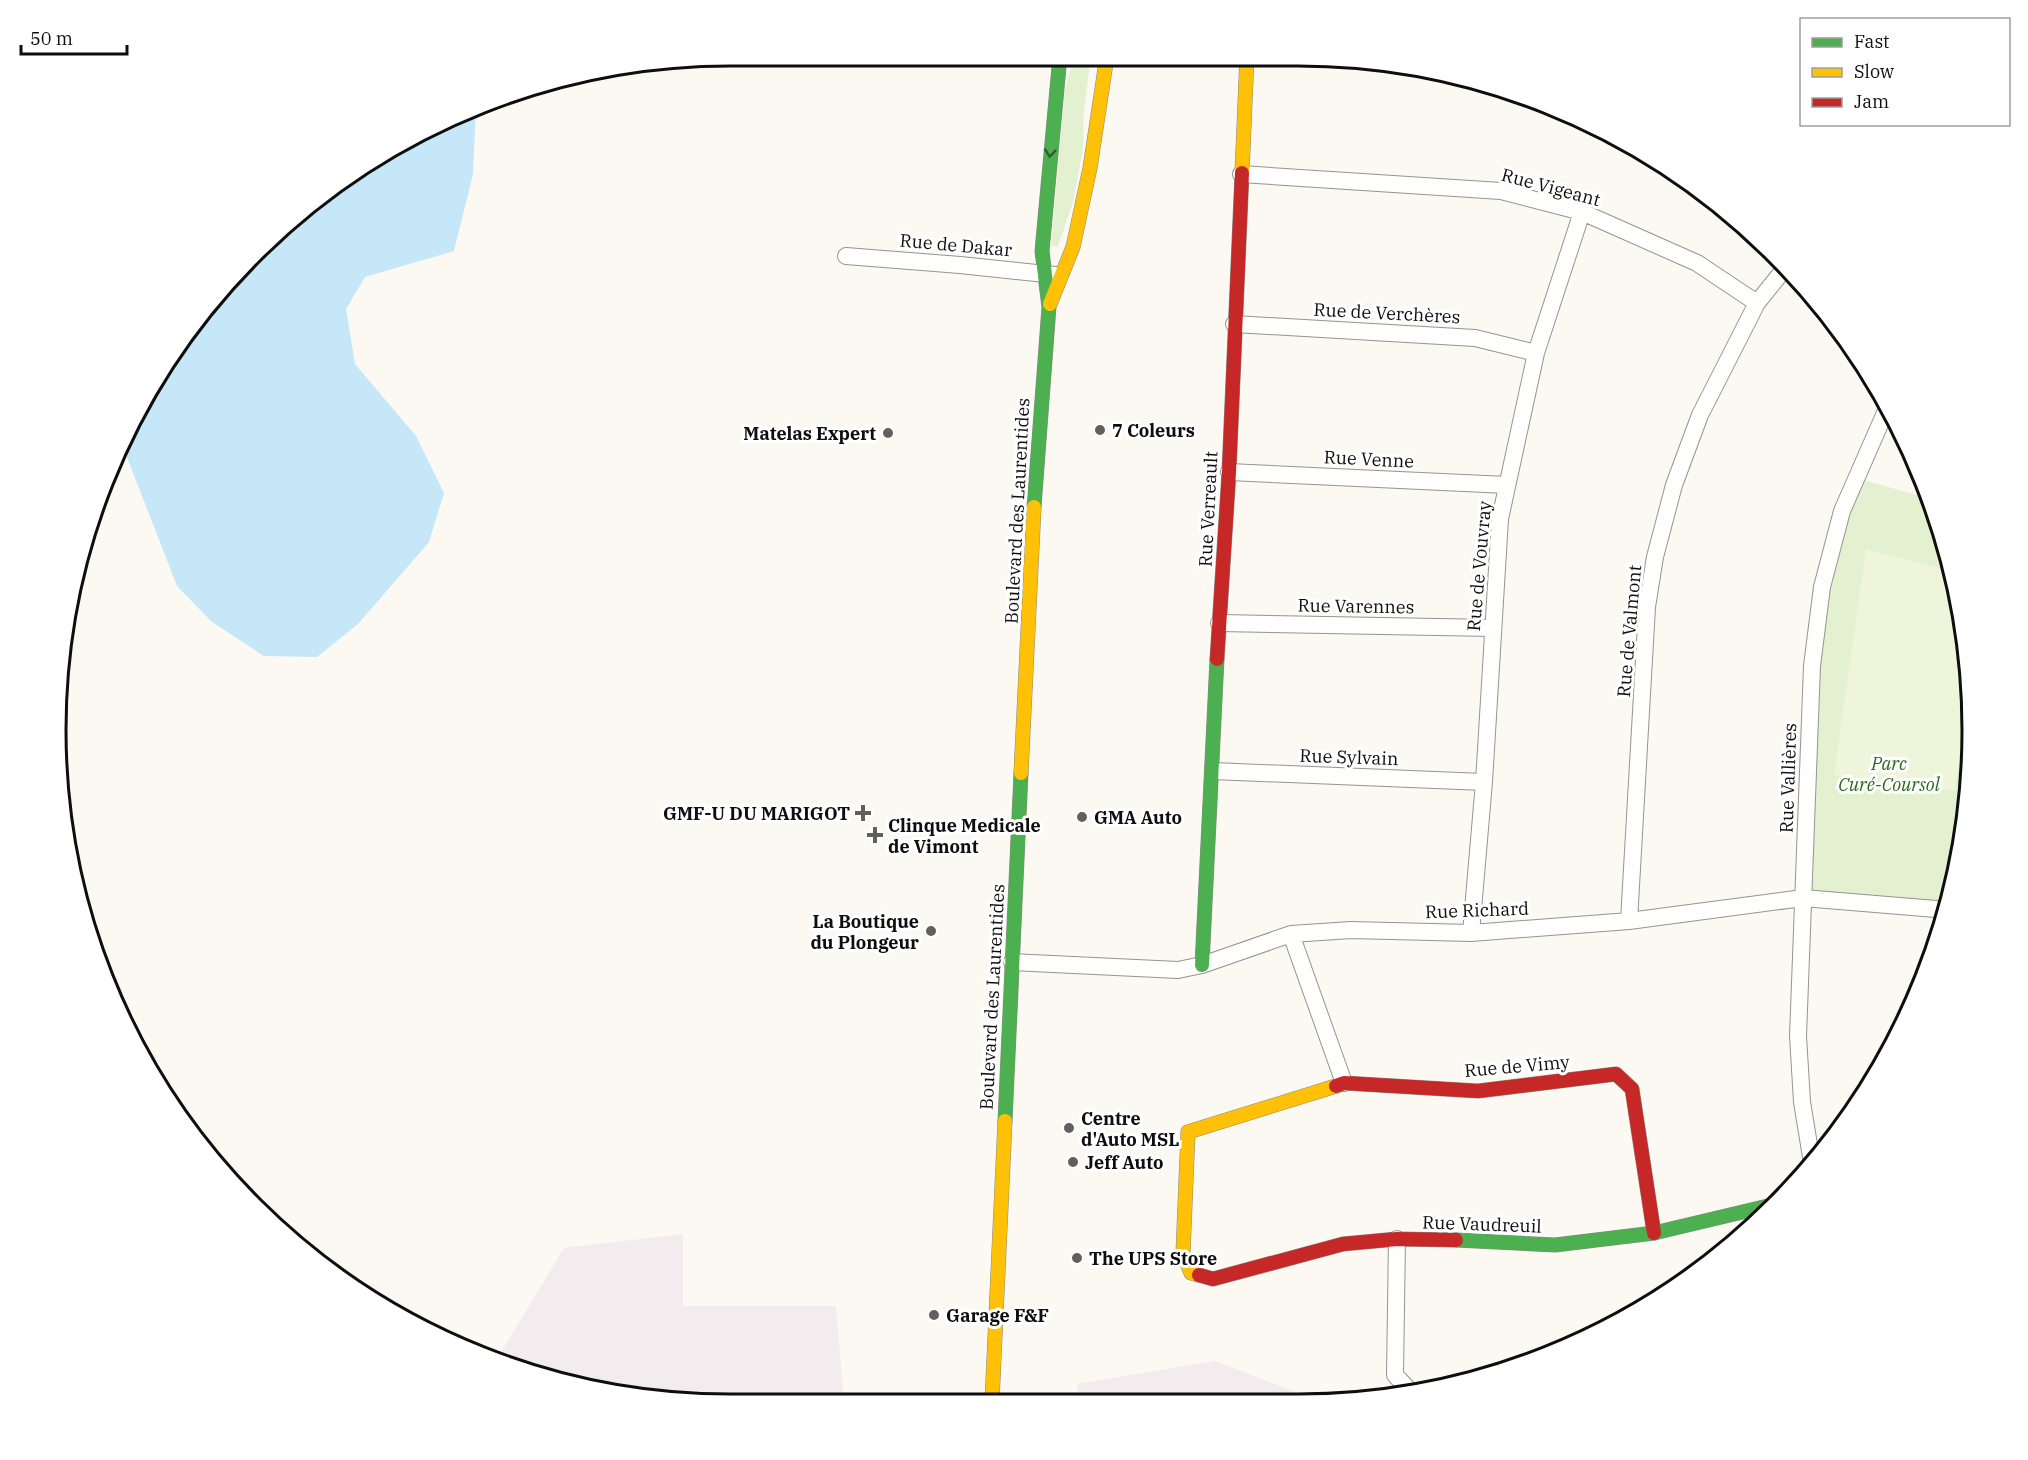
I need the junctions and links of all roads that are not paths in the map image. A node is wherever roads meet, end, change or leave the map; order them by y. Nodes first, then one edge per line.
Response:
1 (1059, 66) edge
2 (1105, 66) edge
3 (1246, 66) edge
4 (1241, 174) junction
5 (1582, 212) junction
6 (846, 256) dead end
7 (1045, 273) junction
8 (1781, 274) edge
9 (1062, 276) junction
10 (1757, 303) junction
11 (1049, 307) junction
12 (1234, 324) junction
13 (1536, 353) junction
14 (1883, 417) edge
15 (1229, 472) junction
16 (1507, 485) junction
17 (1219, 623) junction
18 (1493, 627) junction
19 (1213, 771) junction
20 (1484, 782) junction
21 (1803, 898) junction
22 (1937, 909) edge
23 (1629, 921) junction
24 (1471, 933) junction
25 (1291, 934) junction
26 (1012, 962) junction
27 (1202, 965) junction
28 (1344, 1083) junction
29 (1810, 1152) edge
30 (1759, 1208) edge
31 (1654, 1233) junction
32 (1397, 1239) junction
33 (1191, 1273) joint
34 (1405, 1385) edge
35 (992, 1394) edge

1 -> 7 street, Boulevard des Laurentides
2 - 9 street, Boulevard des Laurentides
3 - 4 street, Rue Verreault
4 - 5 street, Rue Vigeant
4 - 12 street, Rue Verreault
5 - 10 street, Rue Vigeant
5 - 13 street, Rue de Vouvray
6 - 7 street, Rue de Dakar
7 - 9 street, Rue de Dakar
7 - 11 street, Boulevard des Laurentides
8 - 10 street, Rue de Valmont
9 - 11 street, Boulevard des Laurentides
10 - 23 street, Rue de Valmont
11 - 26 street, Boulevard des Laurentides
12 - 13 street, Rue de Verchères
12 - 15 street, Rue Verreault
13 - 16 street, Rue de Vouvray
14 - 21 street, Rue Vallières
15 - 16 street, Rue Venne
15 - 17 street, Rue Verreault
16 - 18 street, Rue de Vouvray
17 - 18 street, Rue Varennes
17 - 19 street, Rue Verreault
18 - 20 street, Rue de Vouvray
19 - 20 street, Rue Sylvain
19 - 27 street, Rue Verreault
20 - 24 street, Rue de Vouvray
21 - 22 street, Rue Richard
21 - 23 street, Rue Richard
21 - 29 street, Rue Vallières
23 - 24 street, Rue Richard
24 - 25 street, Rue Richard
25 - 27 street, Rue Richard
25 - 28 street
26 - 27 street, Rue Richard
26 - 35 street, Boulevard des Laurentides
28 - 31 street, Rue de Vimy
28 - 33 street, Rue de Vimy
30 - 31 street, Rue Vaudreuil
31 - 32 street, Rue Vaudreuil
32 - 33 street, Rue Vaudreuil
32 - 34 street

